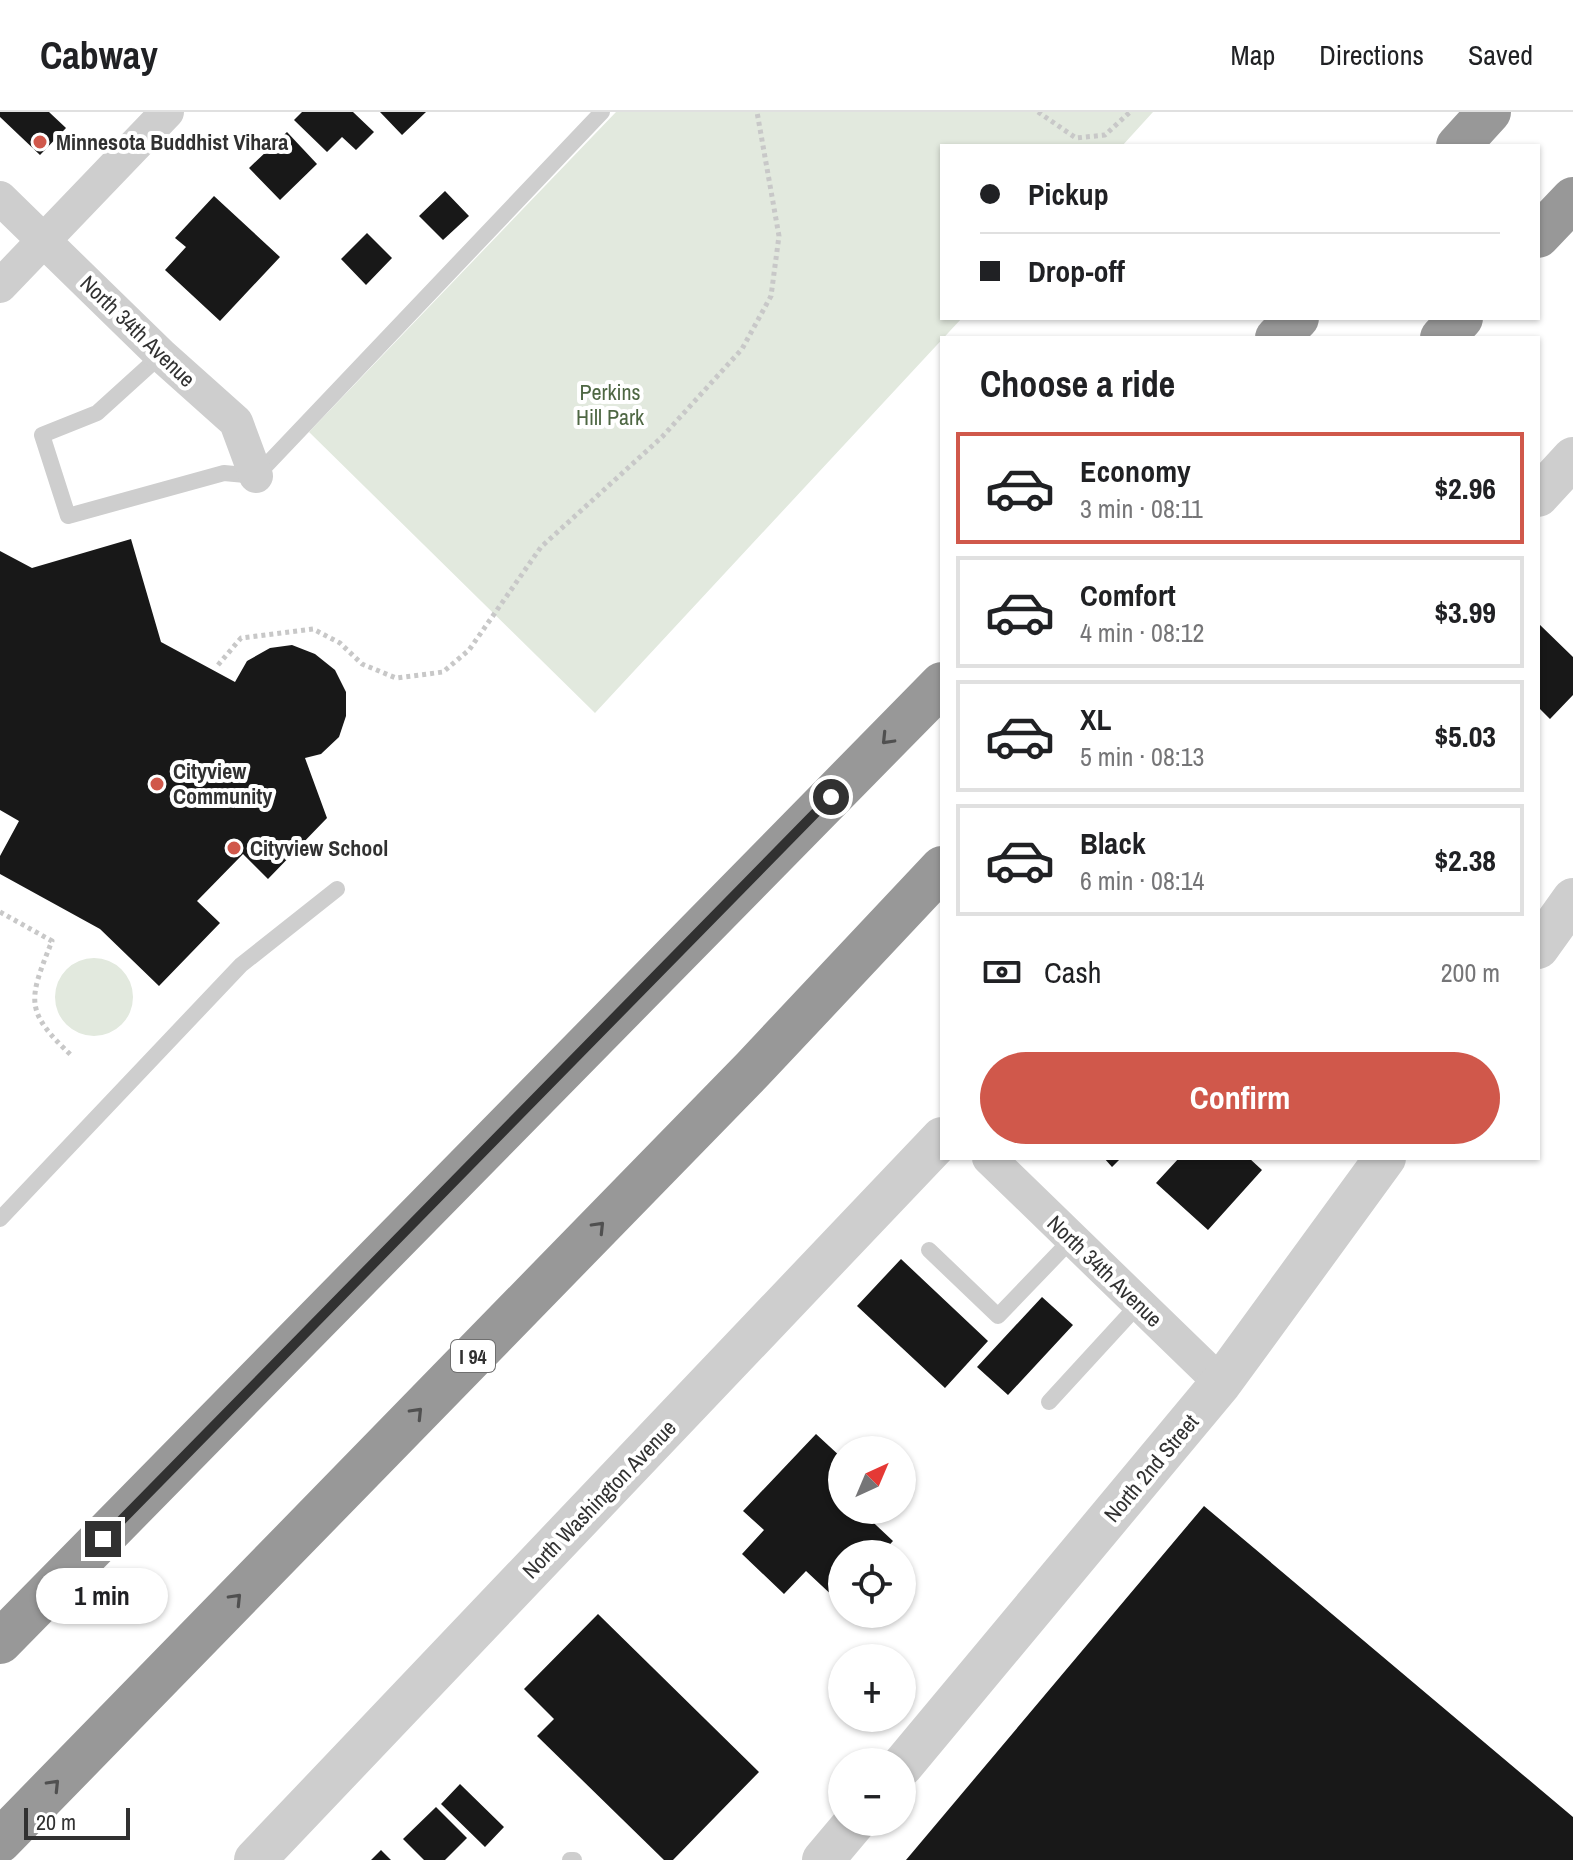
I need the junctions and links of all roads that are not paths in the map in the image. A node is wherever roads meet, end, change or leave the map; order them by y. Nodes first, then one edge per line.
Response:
1 (167, 112) edge
2 (602, 112) edge
3 (0, 198) edge
4 (1573, 199) edge
5 (1540, 234) edge
6 (45, 240) junction
7 (0, 286) edge
8 (1295, 320) edge
9 (1459, 320) edge
10 (1279, 336) edge
11 (1444, 336) edge
12 (161, 355) junction
13 (1573, 458) edge
14 (256, 476) junction
15 (1540, 494) edge
16 (940, 686) edge
17 (940, 870) edge
18 (337, 889) dead end
19 (1573, 899) edge
20 (1540, 945) edge
21 (940, 1140) edge
22 (991, 1160) edge
23 (1384, 1160) edge
24 (0, 1219) edge
25 (1072, 1239) junction
26 (929, 1250) dead end
27 (1139, 1304) junction
28 (1221, 1383) junction
29 (1049, 1402) dead end
30 (0, 1642) edge
31 (916, 1749) edge
32 (843, 1836) edge
33 (0, 1841) edge
34 (255, 1860) edge
35 (823, 1860) edge

1 - 6 street
2 - 14 lane
3 - 6 street, North 34th Avenue
4 - 5 highway
6 - 7 street
6 - 12 street, North 34th Avenue
8 - 10 highway
9 - 11 highway
12 - 14 street, North 34th Avenue
12 - 14 lane
13 - 15 street
16 -> 30 highway
33 -> 17 highway, I 94
18 - 24 lane
19 - 20 street
21 - 34 street, North Washington Avenue
22 - 25 street, North 34th Avenue
23 - 28 street, North 2nd Street
25 - 26 lane
25 - 27 street, North 34th Avenue
27 - 28 street, North 34th Avenue
27 - 29 lane
28 - 31 street, North 2nd Street
32 - 35 street

